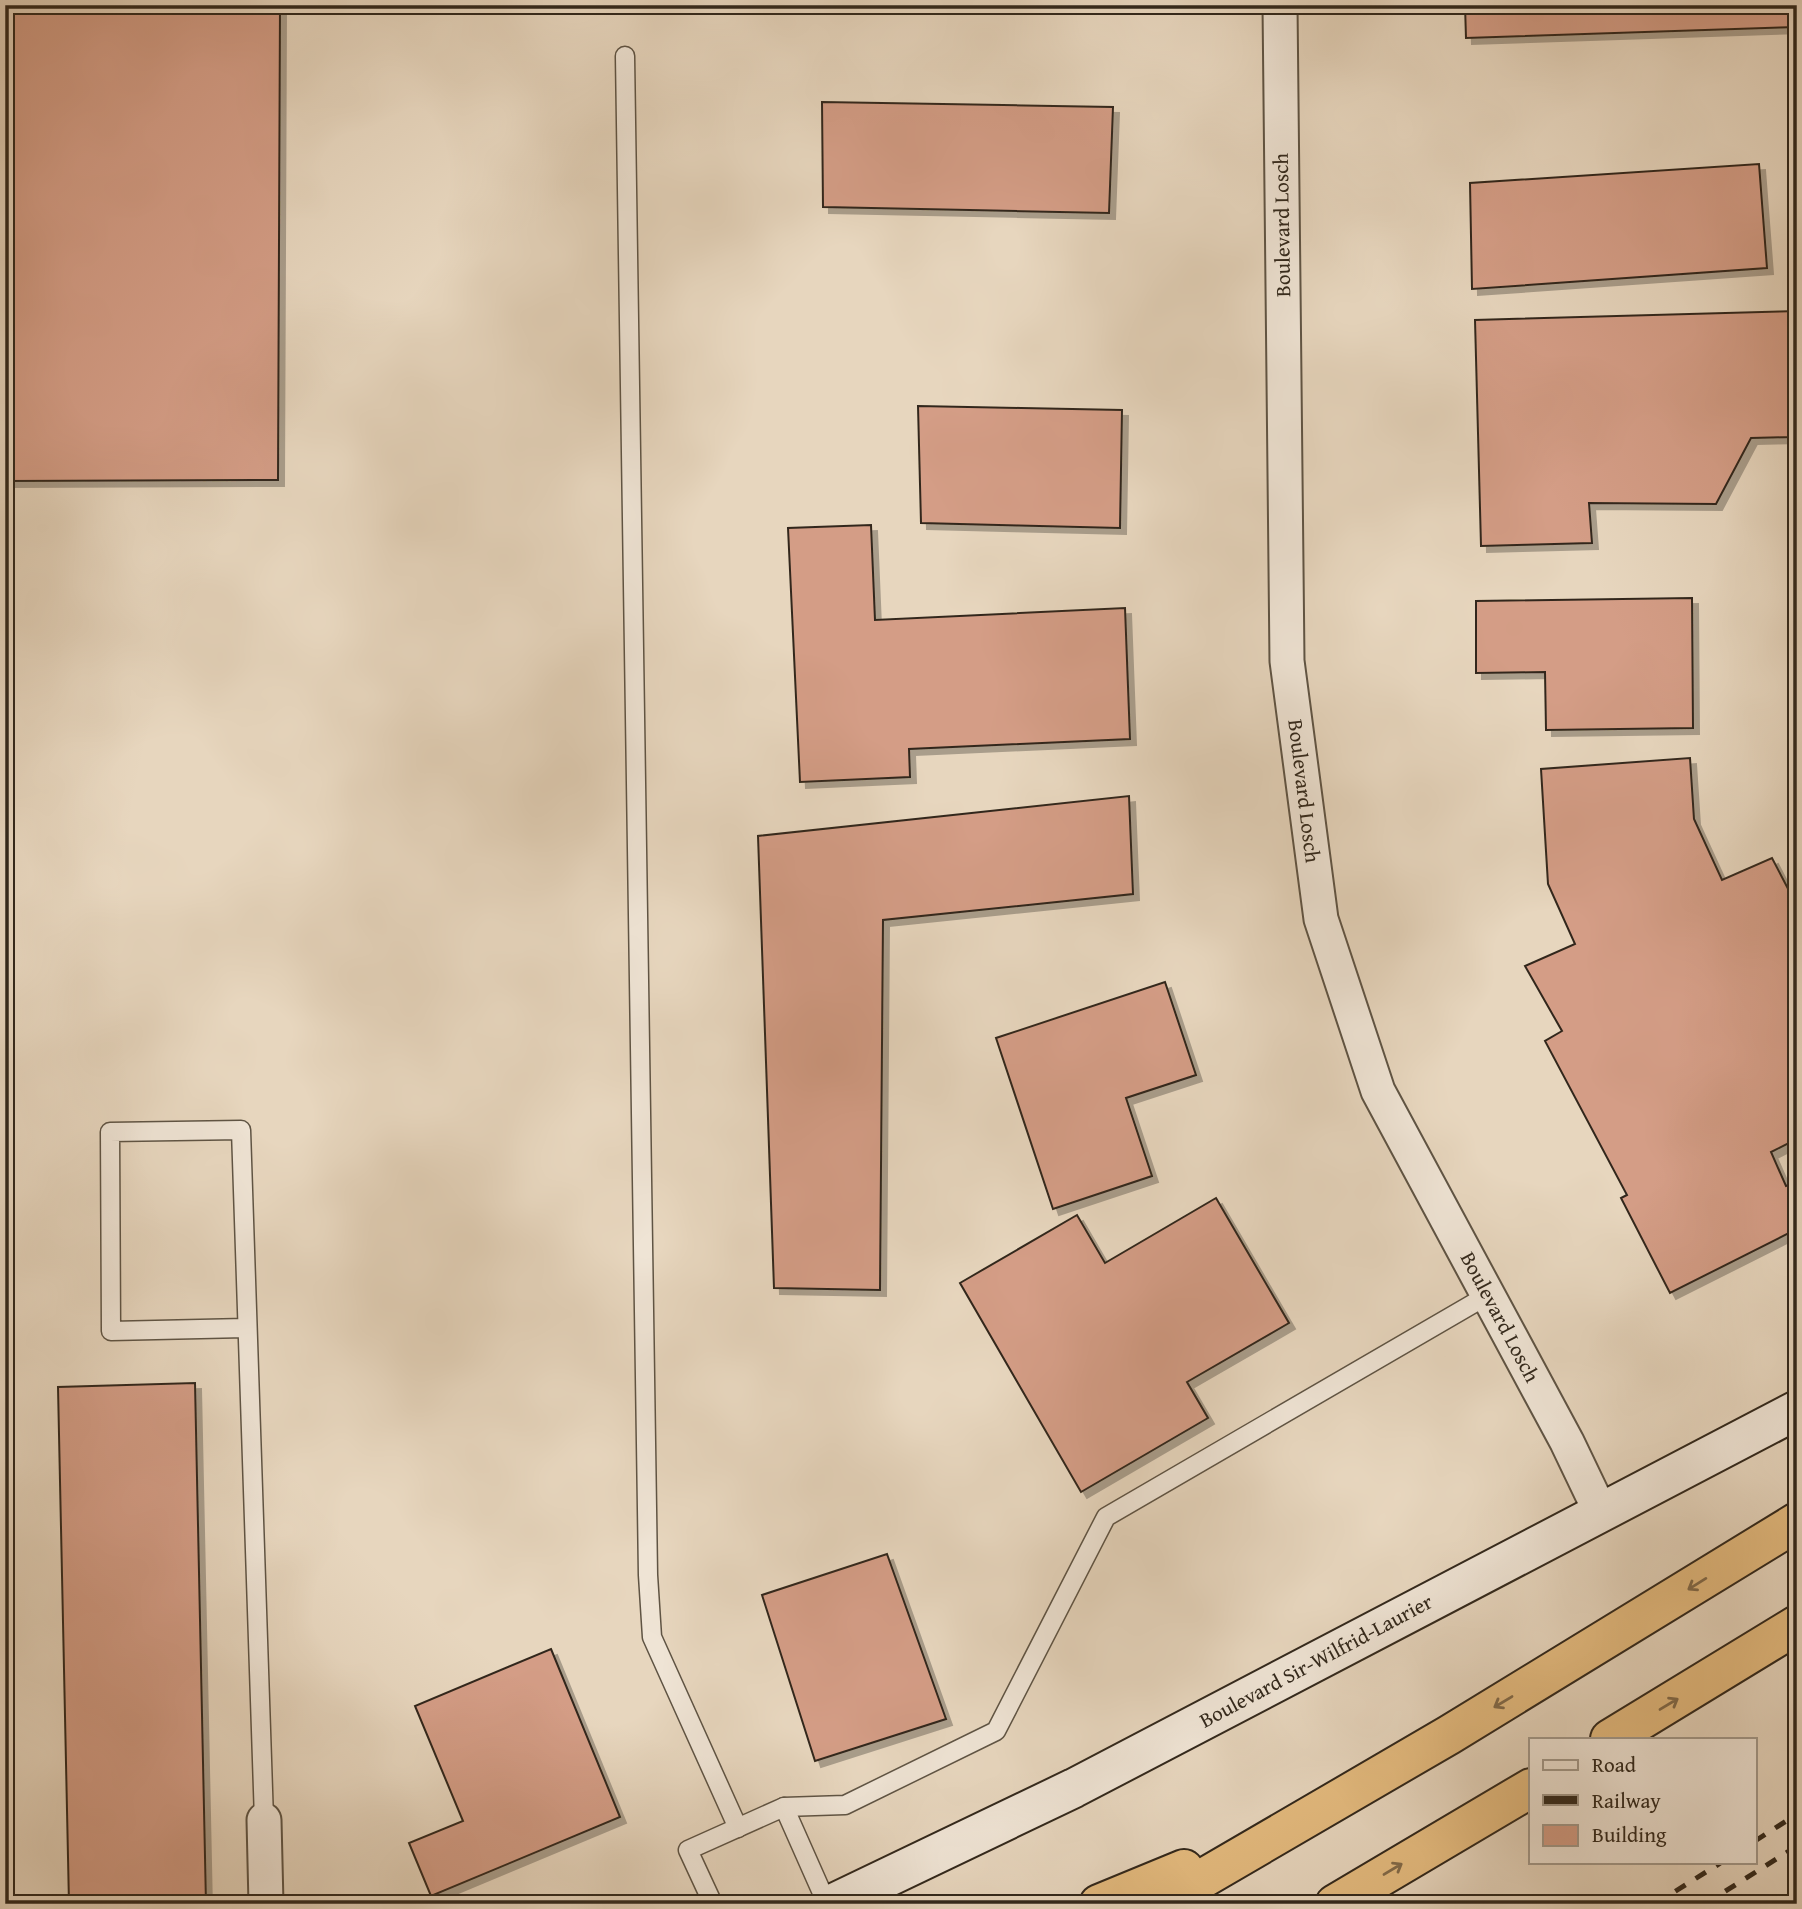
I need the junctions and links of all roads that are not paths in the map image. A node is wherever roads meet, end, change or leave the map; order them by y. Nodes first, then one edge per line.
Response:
1 (1280, 5) edge
2 (625, 56) dead end
3 (1488, 1295) junction
4 (245, 1328) junction
5 (1797, 1410) edge
6 (1601, 1513) junction
7 (1797, 1522) edge
8 (1797, 1625) edge
9 (1612, 1738) edge
10 (1529, 1789) edge
11 (783, 1807) junction
12 (264, 1820) joint
13 (1297, 1823) junction
14 (738, 1828) junction
15 (266, 1904) edge
16 (713, 1904) edge
17 (827, 1904) edge
18 (832, 1904) edge
19 (1098, 1904) edge
20 (1159, 1904) edge
21 (1335, 1904) edge

1 - 3 street, Boulevard Losch
2 - 14 lane
3 - 6 street, Boulevard Losch
3 - 11 lane
4 - 4 lane
4 - 12 lane
5 - 6 street, Boulevard Sir-Wilfrid-Laurier
6 - 18 street, Boulevard Sir-Wilfrid-Laurier
7 -> 13 highway
9 -> 8 highway
21 -> 10 highway
11 - 14 lane
11 - 17 lane
12 - 15 street
13 - 19 highway
13 - 20 highway
14 - 16 lane

